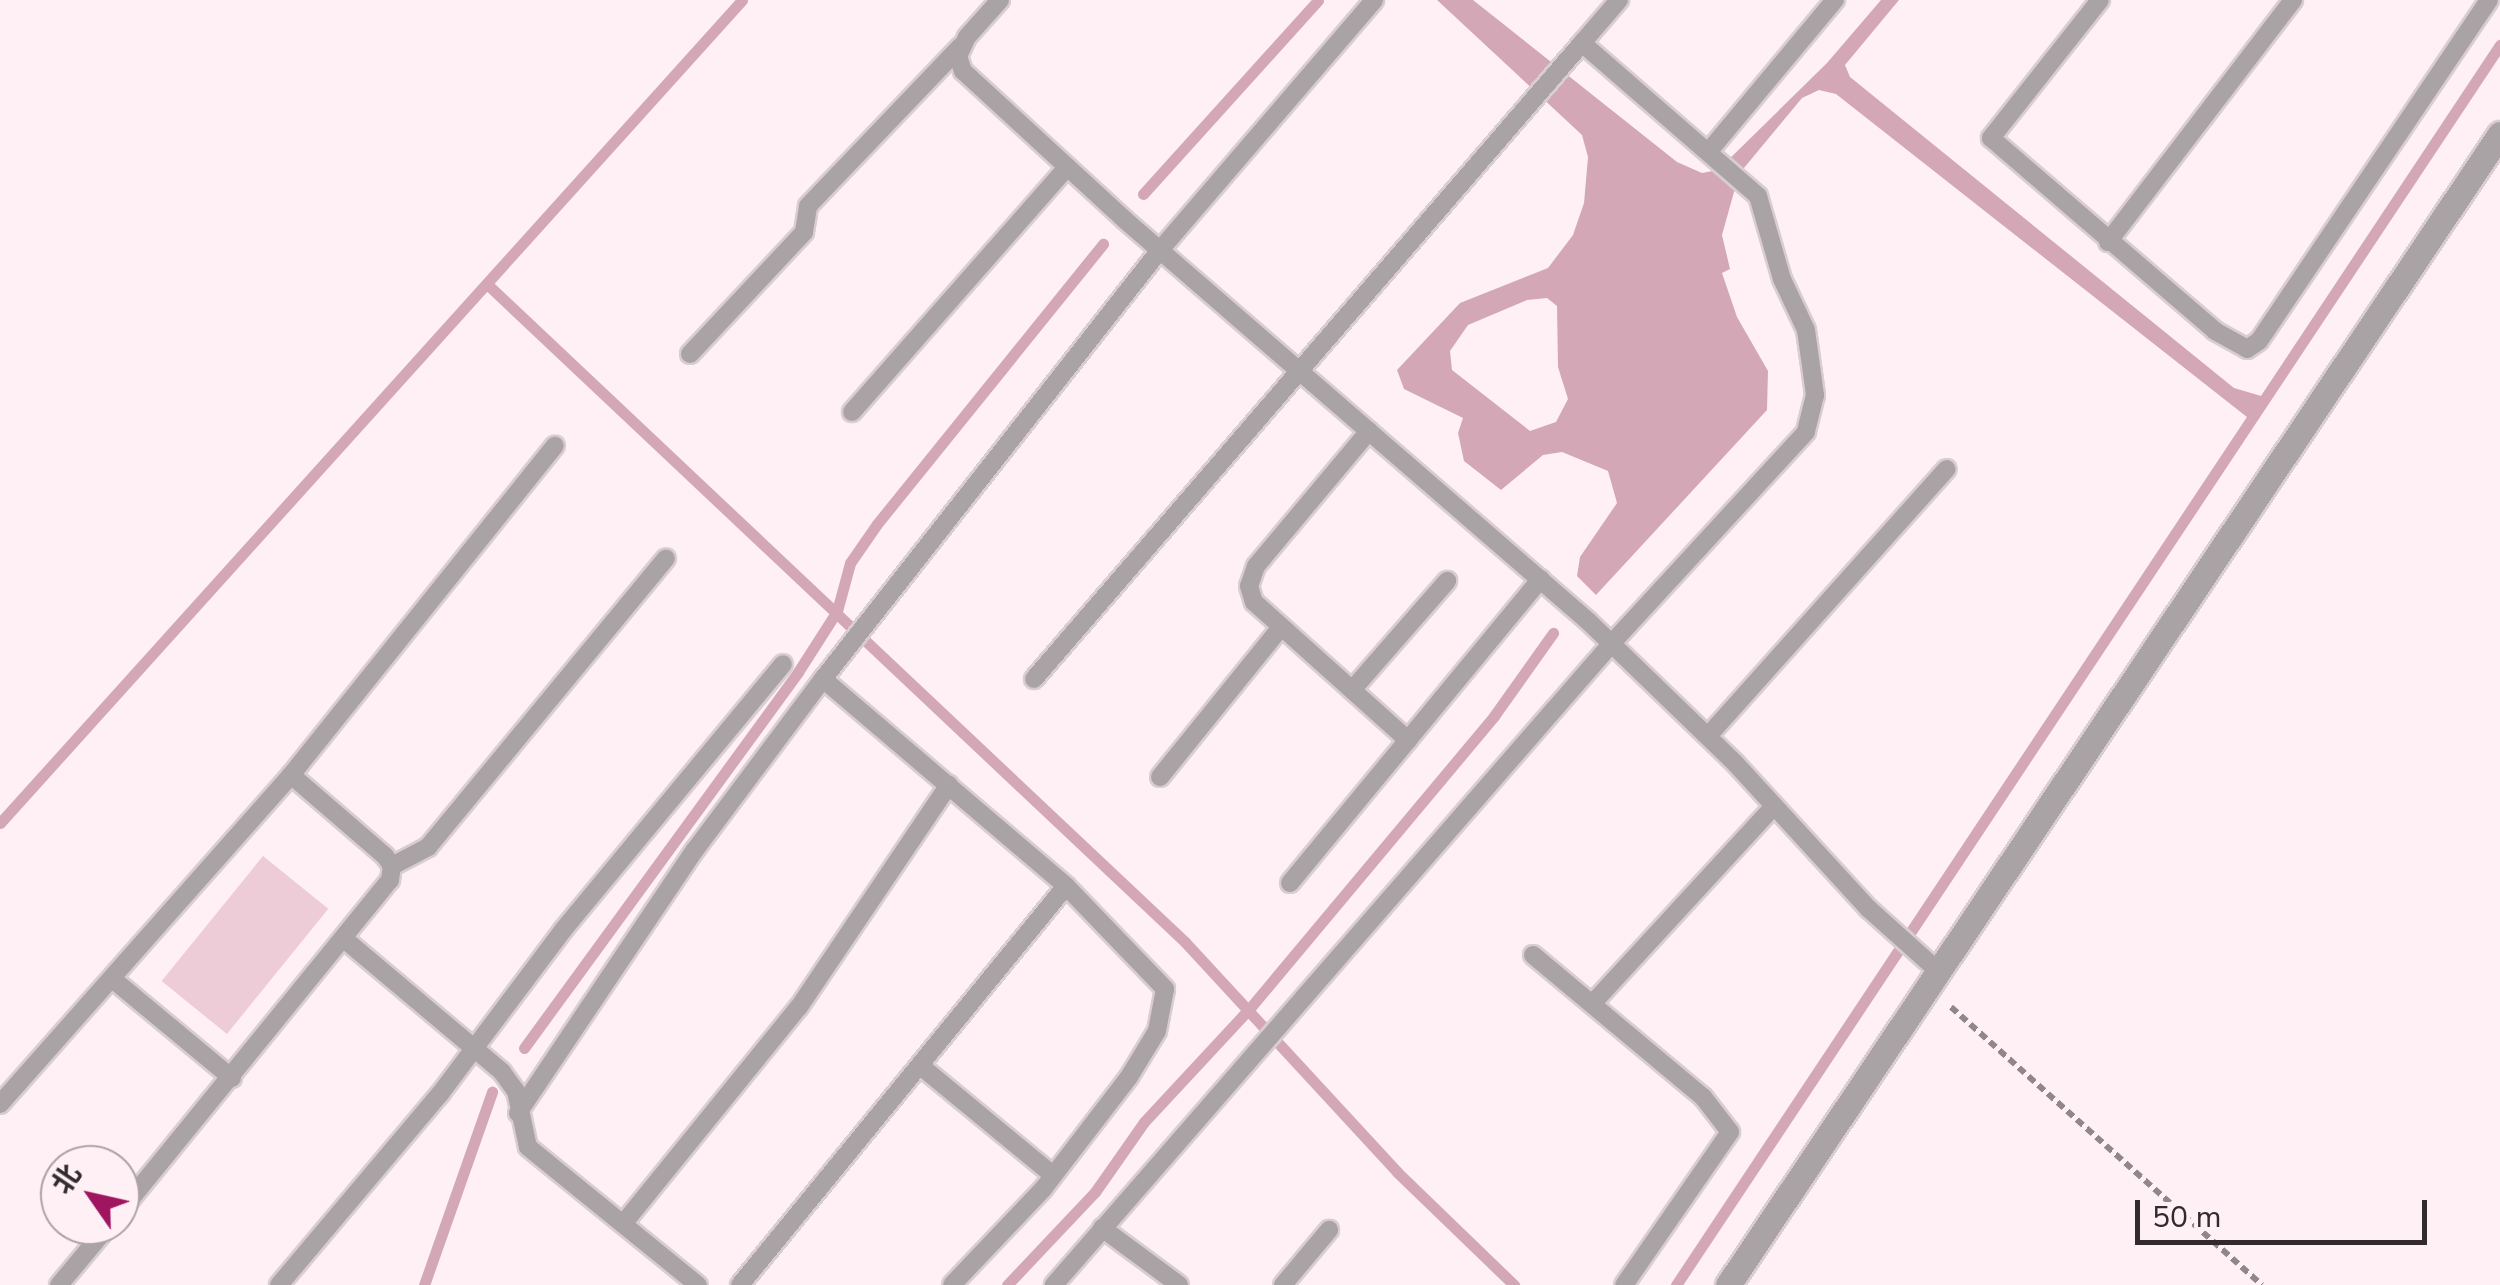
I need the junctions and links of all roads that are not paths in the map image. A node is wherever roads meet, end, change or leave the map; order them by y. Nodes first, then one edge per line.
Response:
1 (1000, 0) edge
2 (1374, 0) edge
3 (1619, 0) edge
4 (1835, 0) edge
5 (2100, 0) edge
6 (2293, 0) edge
7 (2489, 0) edge
8 (963, 44) junction
9 (1582, 44) junction
10 (2500, 134) edge
11 (1709, 151) junction
12 (1067, 167) junction
13 (2108, 242) junction
14 (1160, 250) junction
15 (690, 354) dead end
16 (1302, 372) junction
17 (852, 412) dead end
18 (1369, 431) junction
19 (555, 446) dead end
20 (1947, 468) dead end
21 (666, 558) dead end
22 (1541, 580) junction
23 (1447, 582) dead end
24 (1281, 627) junction
25 (1612, 643) junction
26 (783, 664) dead end
27 (824, 679) junction
28 (1034, 679) dead end
29 (1352, 690) junction
30 (1708, 736) junction
31 (1408, 740) junction
32 (291, 776) junction
33 (1160, 777) dead end
34 (949, 785) junction
35 (1774, 806) junction
36 (392, 866) junction
37 (1290, 883) dead end
38 (1066, 886) junction
39 (343, 938) junction
40 (1533, 955) dead end
41 (1929, 971) junction
42 (115, 982) junction
43 (1592, 1004) junction
44 (474, 1049) junction
45 (923, 1068) junction
46 (232, 1078) junction
47 (0, 1104) edge
48 (518, 1113) junction
49 (1054, 1175) junction
50 (140, 1188) edge
51 (623, 1224) junction
52 (1102, 1228) junction
53 (1328, 1230) dead end
54 (92, 1245) edge
55 (58, 1285) edge
56 (279, 1285) edge
57 (698, 1285) edge
58 (740, 1285) edge
59 (952, 1285) edge
60 (1054, 1285) edge
61 (1179, 1285) edge
62 (1283, 1285) edge
63 (1624, 1285) edge
64 (1728, 1285) edge

1 - 8 lane
2 - 14 lane
3 - 9 lane
4 - 11 lane
5 - 13 lane
6 - 13 lane
7 - 13 lane
8 - 12 lane
8 - 15 lane
9 - 11 lane
9 - 16 lane
10 - 41 street
11 - 25 lane
12 - 14 lane
12 - 17 lane
14 - 16 lane
14 - 27 lane
16 - 18 lane
16 - 28 lane
18 - 22 lane
18 - 24 lane
19 - 32 lane
20 - 30 lane
21 - 36 lane
22 - 25 lane
22 - 31 lane
23 - 29 lane
24 - 29 lane
24 - 33 lane
25 - 30 lane
25 - 52 lane
26 - 44 lane
27 - 34 lane
27 - 48 lane
29 - 31 lane
30 - 35 lane
31 - 37 lane
32 - 36 lane
32 - 42 lane
34 - 38 lane
34 - 51 lane
35 - 41 lane
35 - 43 lane
36 - 39 lane
38 - 45 lane
38 - 49 lane
39 - 44 lane
39 - 46 lane
40 - 43 lane
41 - 64 street
42 - 46 lane
42 - 47 lane
43 - 63 lane
44 - 48 lane
44 - 56 lane
45 - 49 lane
45 - 58 lane
46 - 50 lane
48 - 51 lane
49 - 59 lane
51 - 57 lane
52 - 60 lane
52 - 61 lane
53 - 62 lane
54 - 55 lane

